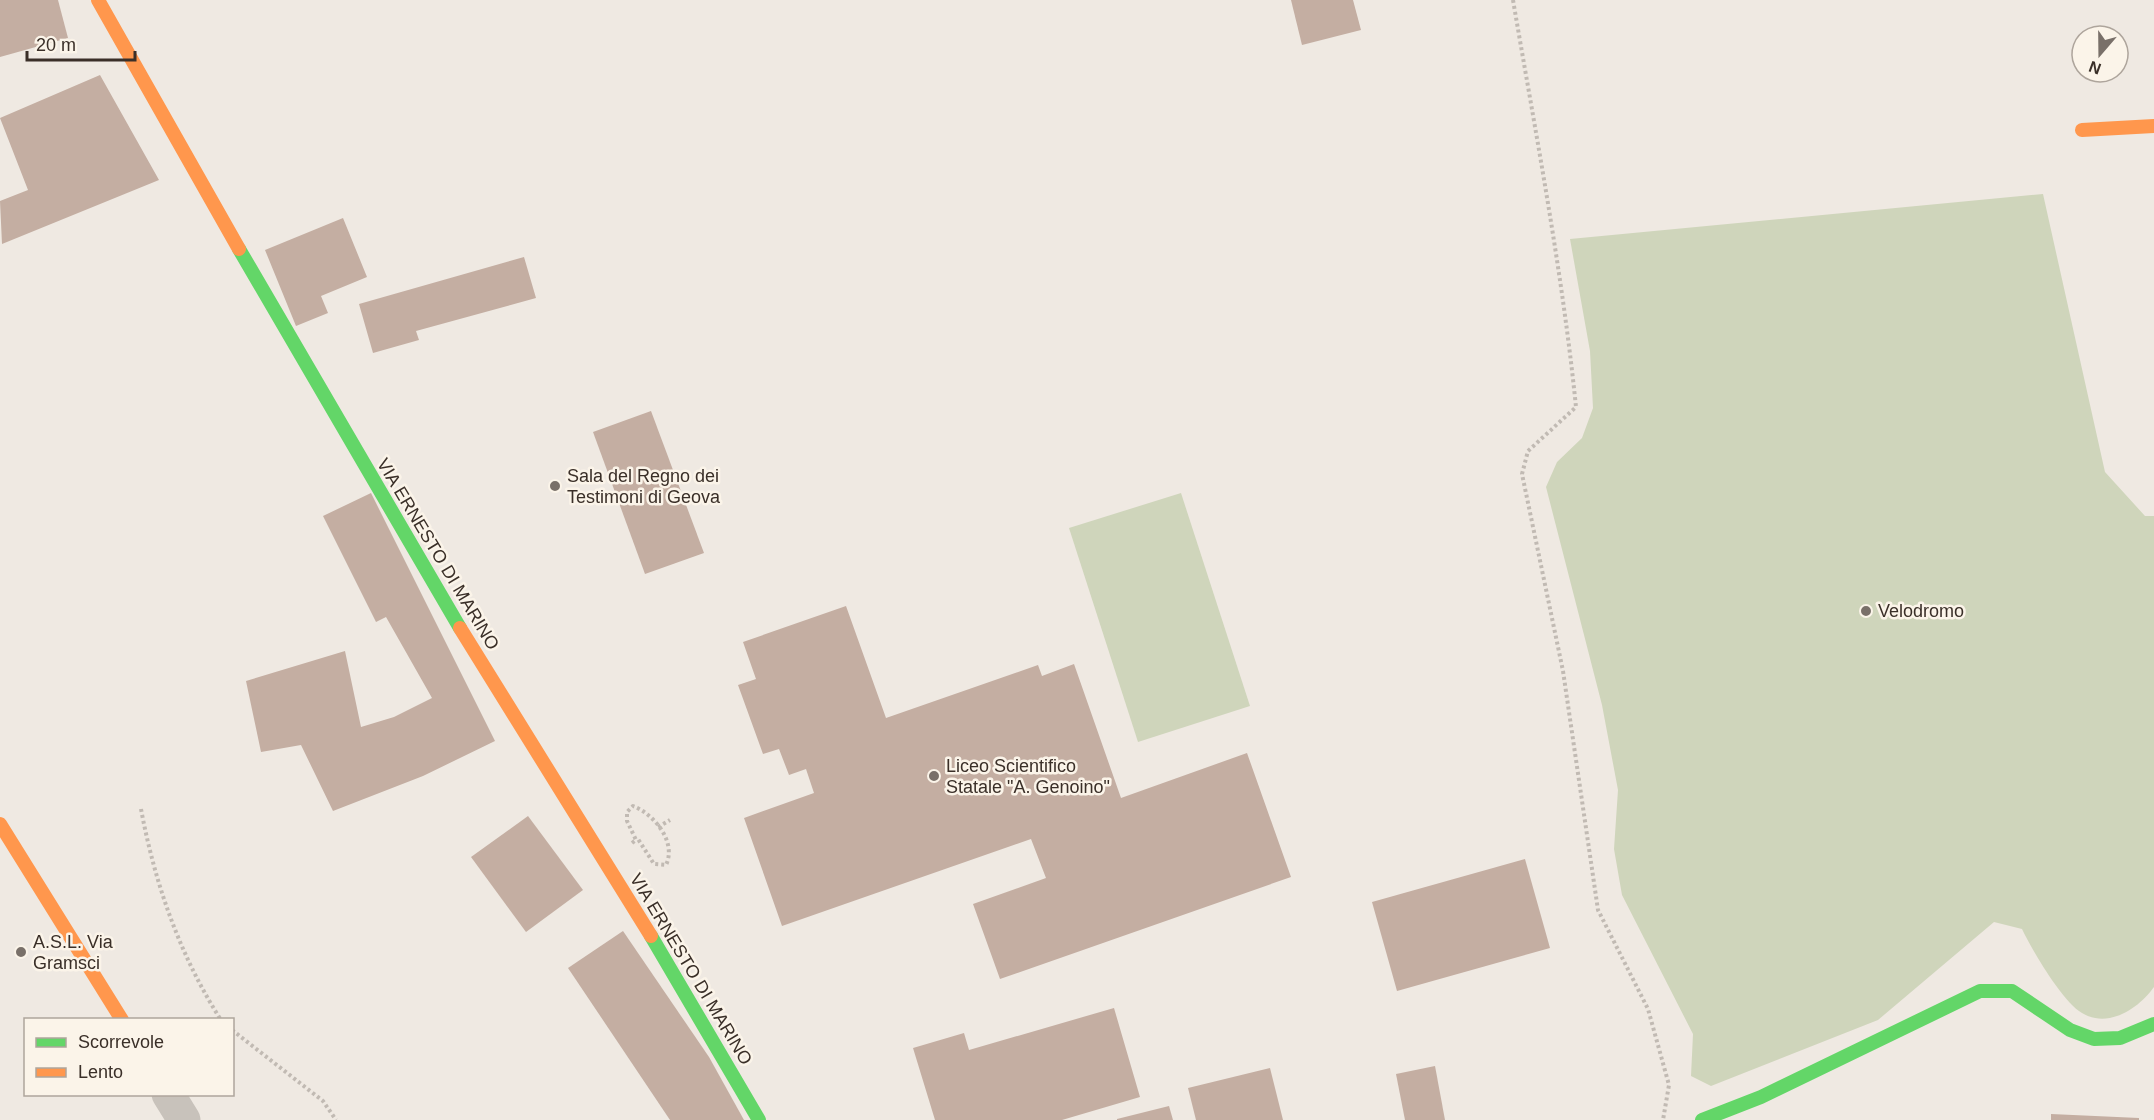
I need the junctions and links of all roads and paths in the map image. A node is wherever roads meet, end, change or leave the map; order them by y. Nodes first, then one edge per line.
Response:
1 (98, 0) edge
2 (1513, 0) edge
3 (2154, 126) edge
4 (2082, 130) dead end
5 (141, 809) dead end
6 (670, 820) dead end
7 (0, 824) edge
8 (658, 827) junction
9 (121, 1018) edge
10 (220, 1018) edge
11 (2154, 1024) edge
12 (234, 1032) edge
13 (169, 1096) edge
14 (184, 1120) edge
15 (336, 1120) edge
16 (759, 1120) edge
17 (1663, 1120) edge
18 (1702, 1120) edge

1 - 16 street, VIA ERNESTO DI MARINO
2 - 17 path
3 - 4 street
5 - 10 path
6 - 8 path
7 - 9 street
8 - 8 path
11 - 18 street
12 - 15 path
13 - 14 street

